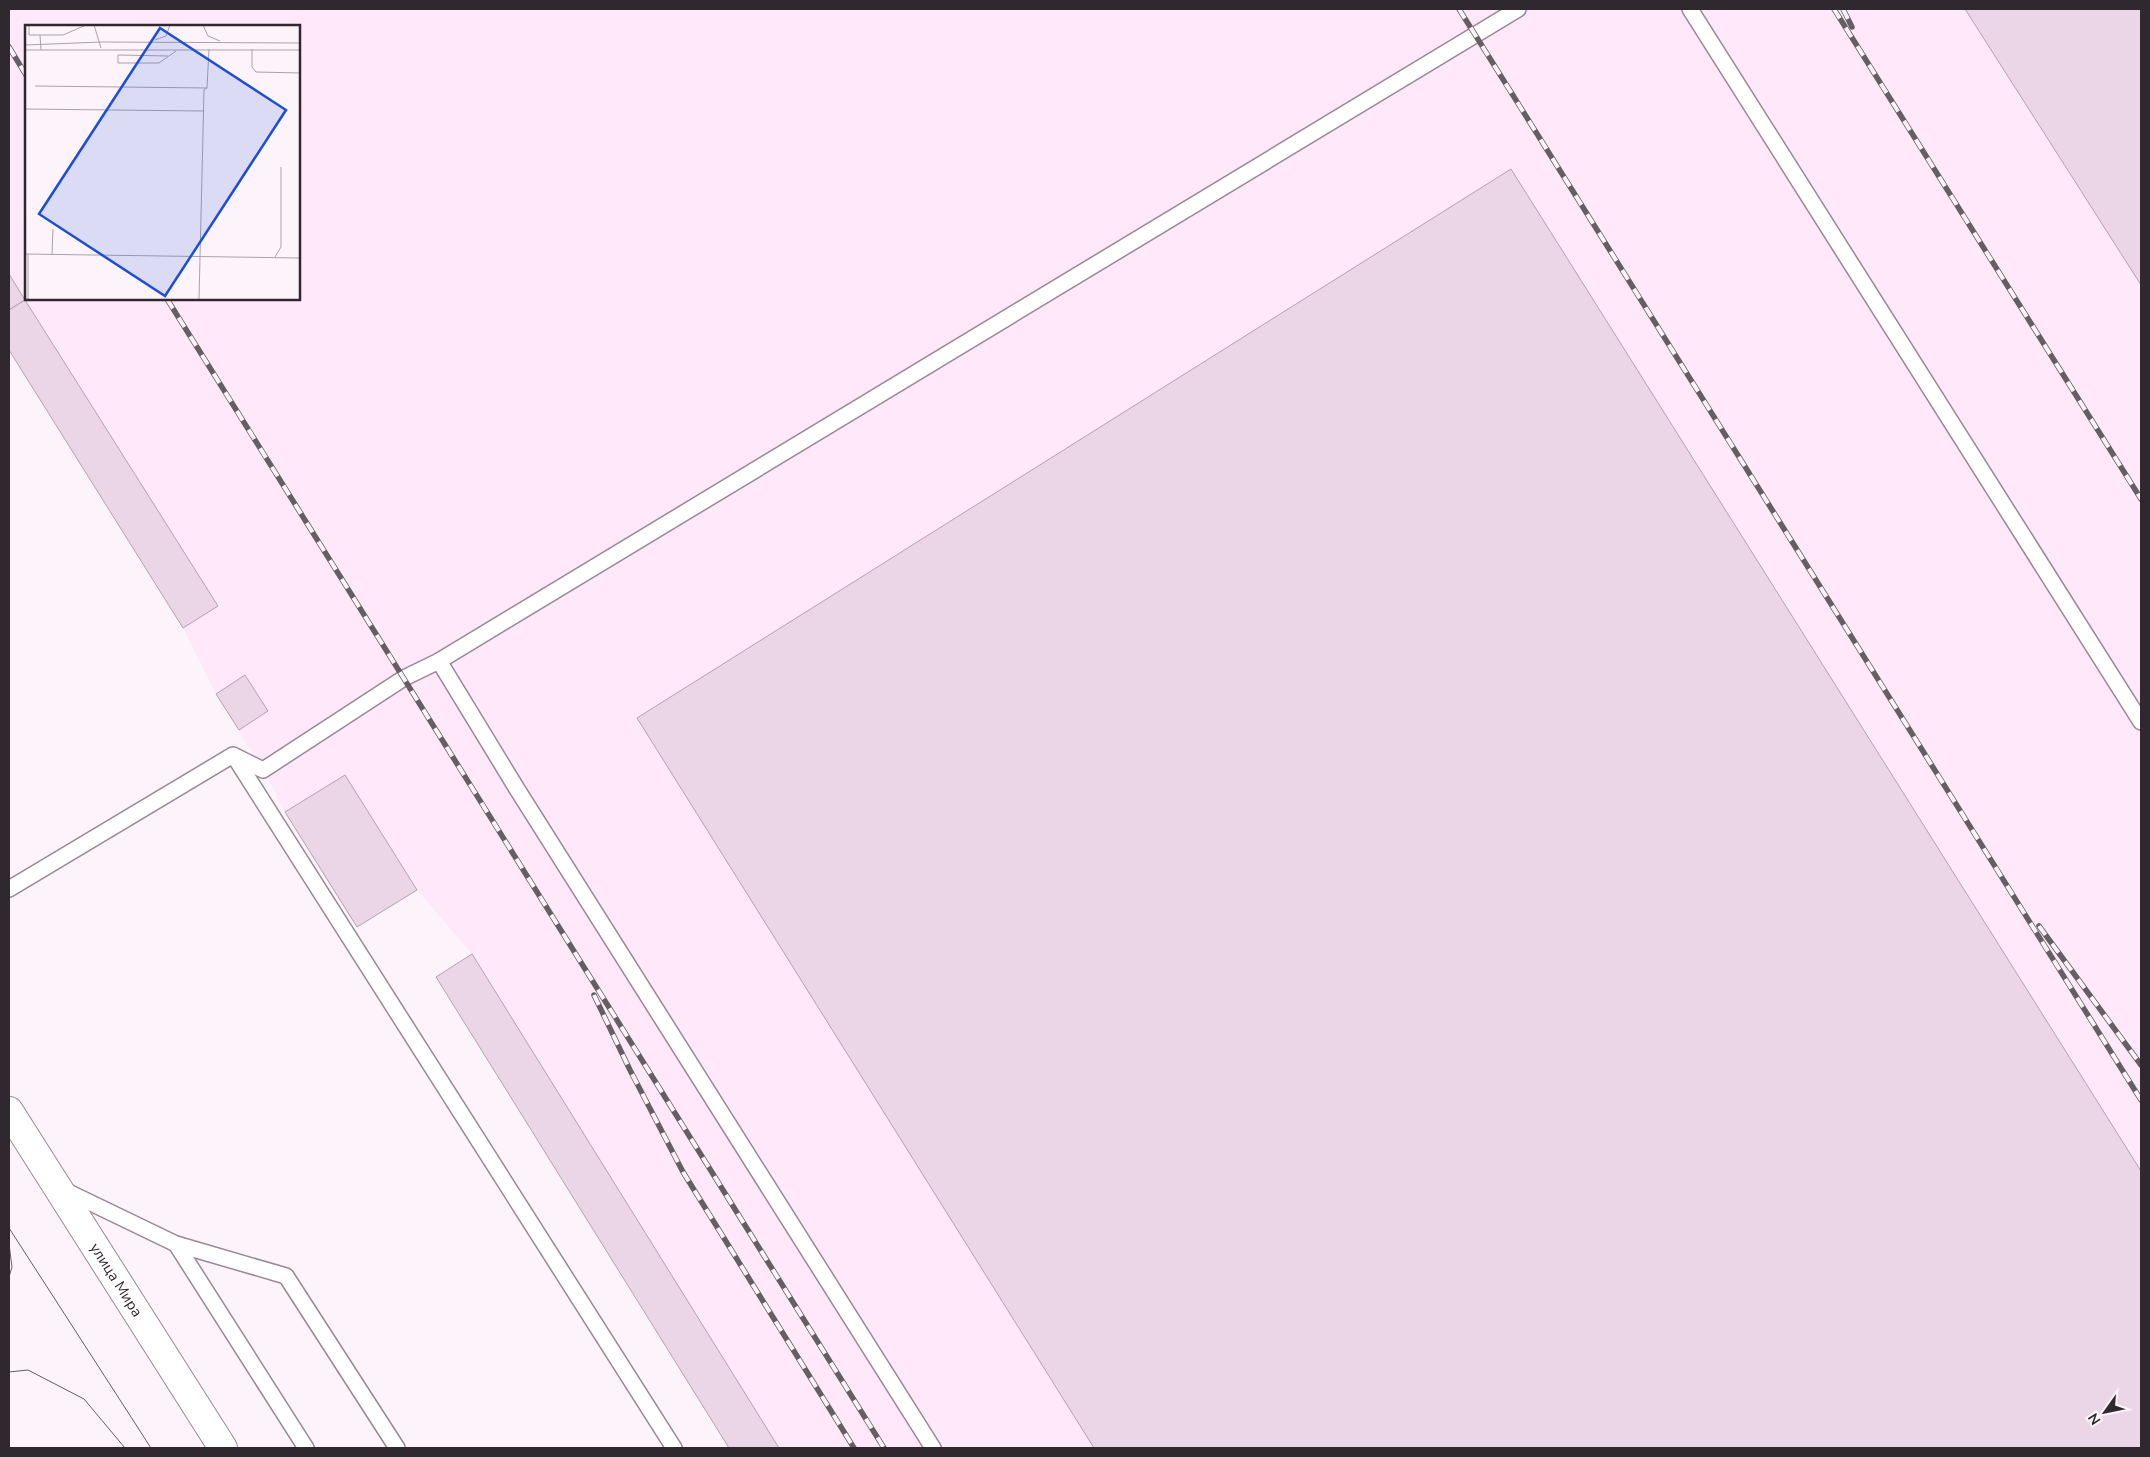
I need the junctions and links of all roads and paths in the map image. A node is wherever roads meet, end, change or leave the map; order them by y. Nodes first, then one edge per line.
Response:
1 (1518, 9) edge
2 (1690, 9) edge
3 (439, 661) junction
4 (2141, 722) edge
5 (233, 755) junction
6 (9, 889) edge
7 (9, 1111) edge
8 (55, 1186) junction
9 (176, 1244) junction
10 (223, 1448) edge
11 (306, 1448) edge
12 (397, 1448) edge
13 (674, 1448) edge
14 (933, 1448) edge

1 - 3 lane
2 - 4 lane
3 - 5 lane
3 - 14 lane
5 - 6 lane
5 - 13 lane
7 - 8 main road, улица Мира
8 - 9 lane
8 - 10 main road, улица Мира
9 - 11 lane
9 - 12 lane

